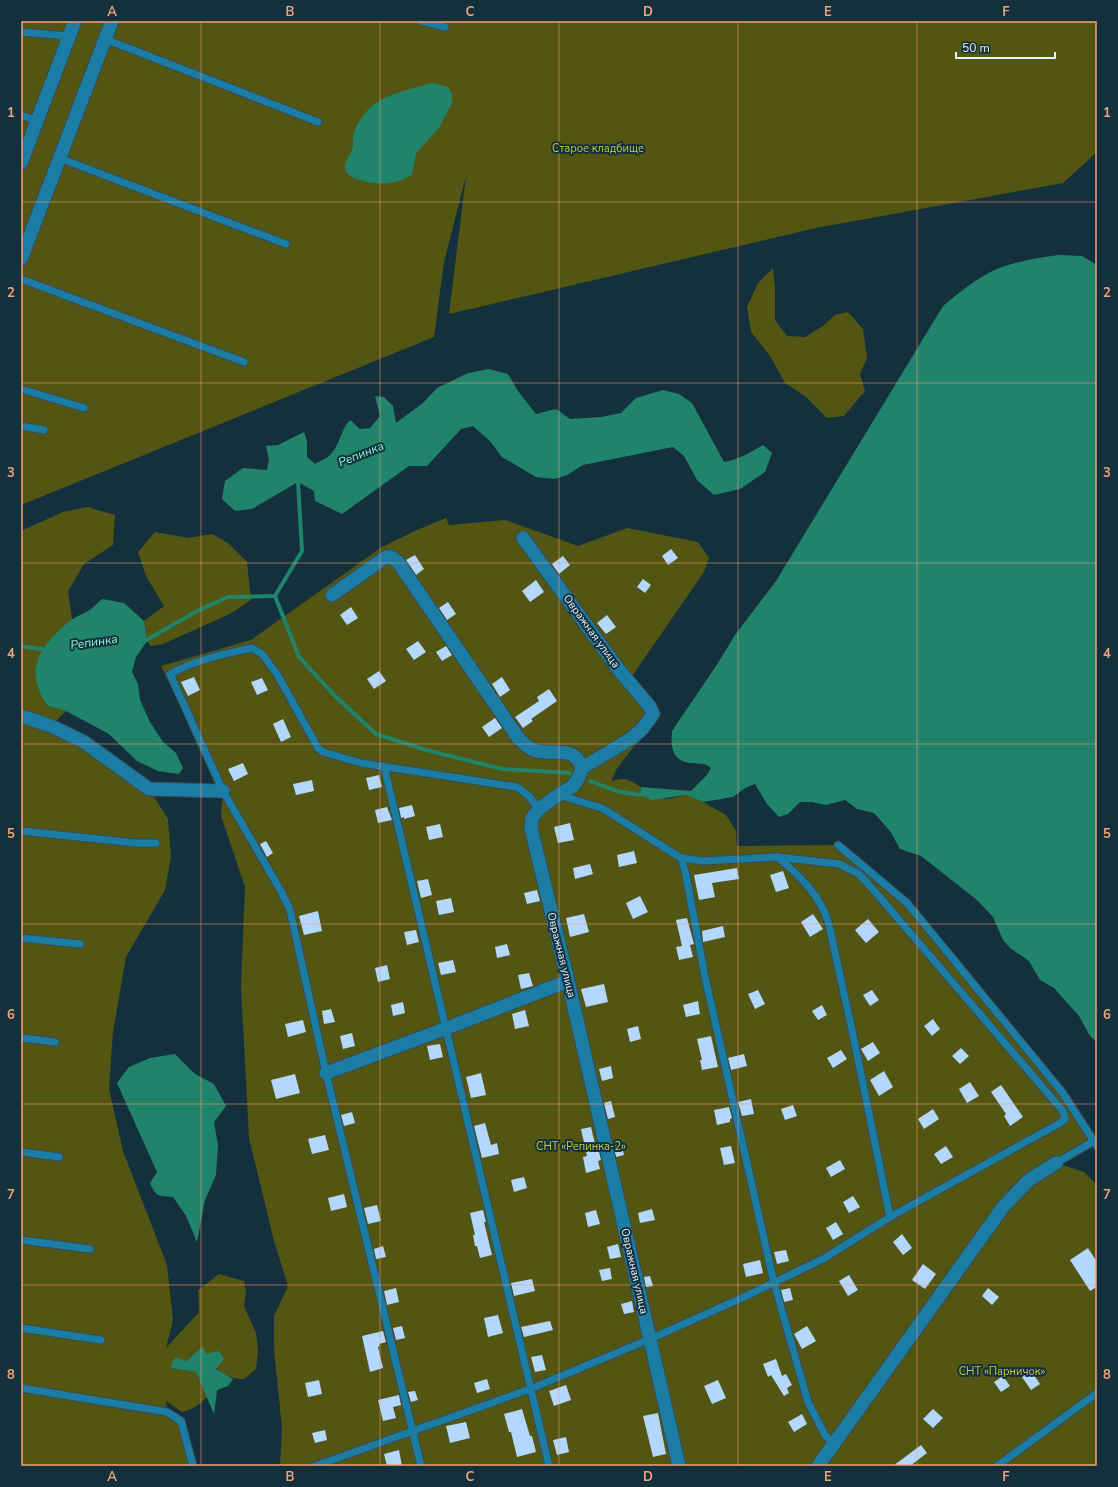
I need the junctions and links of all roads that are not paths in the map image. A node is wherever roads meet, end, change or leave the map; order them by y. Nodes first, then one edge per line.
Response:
1 (75, 21) edge
2 (112, 21) edge
3 (421, 21) edge
4 (445, 27) dead end
5 (21, 32) edge
6 (69, 36) junction
7 (105, 39) junction
8 (21, 115) edge
9 (37, 121) junction
10 (318, 122) dead end
11 (59, 158) junction
12 (21, 163) edge
13 (286, 244) dead end
14 (21, 259) edge
15 (21, 279) edge
16 (244, 362) dead end
17 (21, 389) edge
18 (84, 408) dead end
19 (21, 426) edge
20 (44, 430) dead end
21 (524, 538) dead end
22 (332, 595) dead end
23 (21, 716) edge
24 (384, 766) junction
25 (582, 768) junction
26 (223, 791) junction
27 (558, 794) junction
28 (539, 809) junction
29 (21, 831) edge
30 (156, 843) dead end
31 (838, 846) dead end
32 (777, 857) junction
33 (681, 858) junction
34 (21, 938) edge
35 (80, 944) dead end
36 (568, 981) junction
37 (447, 1028) junction
38 (21, 1038) edge
39 (55, 1042) dead end
40 (326, 1073) junction
41 (1096, 1144) edge
42 (21, 1152) edge
43 (60, 1157) dead end
44 (1056, 1163) joint
45 (890, 1216) junction
46 (21, 1240) edge
47 (90, 1249) dead end
48 (774, 1282) junction
49 (21, 1328) edge
50 (101, 1340) dead end
51 (650, 1340) junction
52 (21, 1388) edge
53 (530, 1389) junction
54 (1097, 1392) edge
55 (413, 1432) junction
56 (834, 1444) junction
57 (193, 1466) edge
58 (315, 1466) edge
59 (421, 1466) edge
60 (549, 1466) edge
61 (679, 1466) edge
62 (818, 1466) edge
63 (997, 1466) edge

1 - 6 street
2 - 7 street
3 - 4 lane
5 - 6 lane
6 - 9 street
7 - 10 lane
7 - 11 street
8 - 9 lane
9 - 12 street
11 - 13 lane
11 - 14 street
15 - 16 lane
17 - 18 lane
19 - 20 lane
21 - 25 street, Овражная улица
22 - 25 street
23 - 26 street
24 - 26 lane
24 - 28 lane
24 - 37 lane
25 - 27 street, Овражная улица
26 - 40 lane
27 - 28 street, Овражная улица
27 - 33 lane
28 - 36 street, Овражная улица
29 - 30 lane
31 - 41 lane
32 - 33 lane
32 - 45 lane
32 - 45 lane
33 - 48 lane
34 - 35 lane
36 - 37 street
36 - 51 street, Овражная улица
37 - 40 street
37 - 53 lane
38 - 39 lane
40 - 55 lane
41 - 44 lane
42 - 43 lane
44 - 56 street
45 - 48 lane
46 - 47 lane
48 - 51 lane
48 - 56 lane
49 - 50 lane
51 - 53 lane
51 - 61 street, Овражная улица
52 - 57 lane
53 - 55 lane
53 - 60 lane
54 - 63 lane
55 - 58 lane
55 - 59 lane
56 - 62 street

